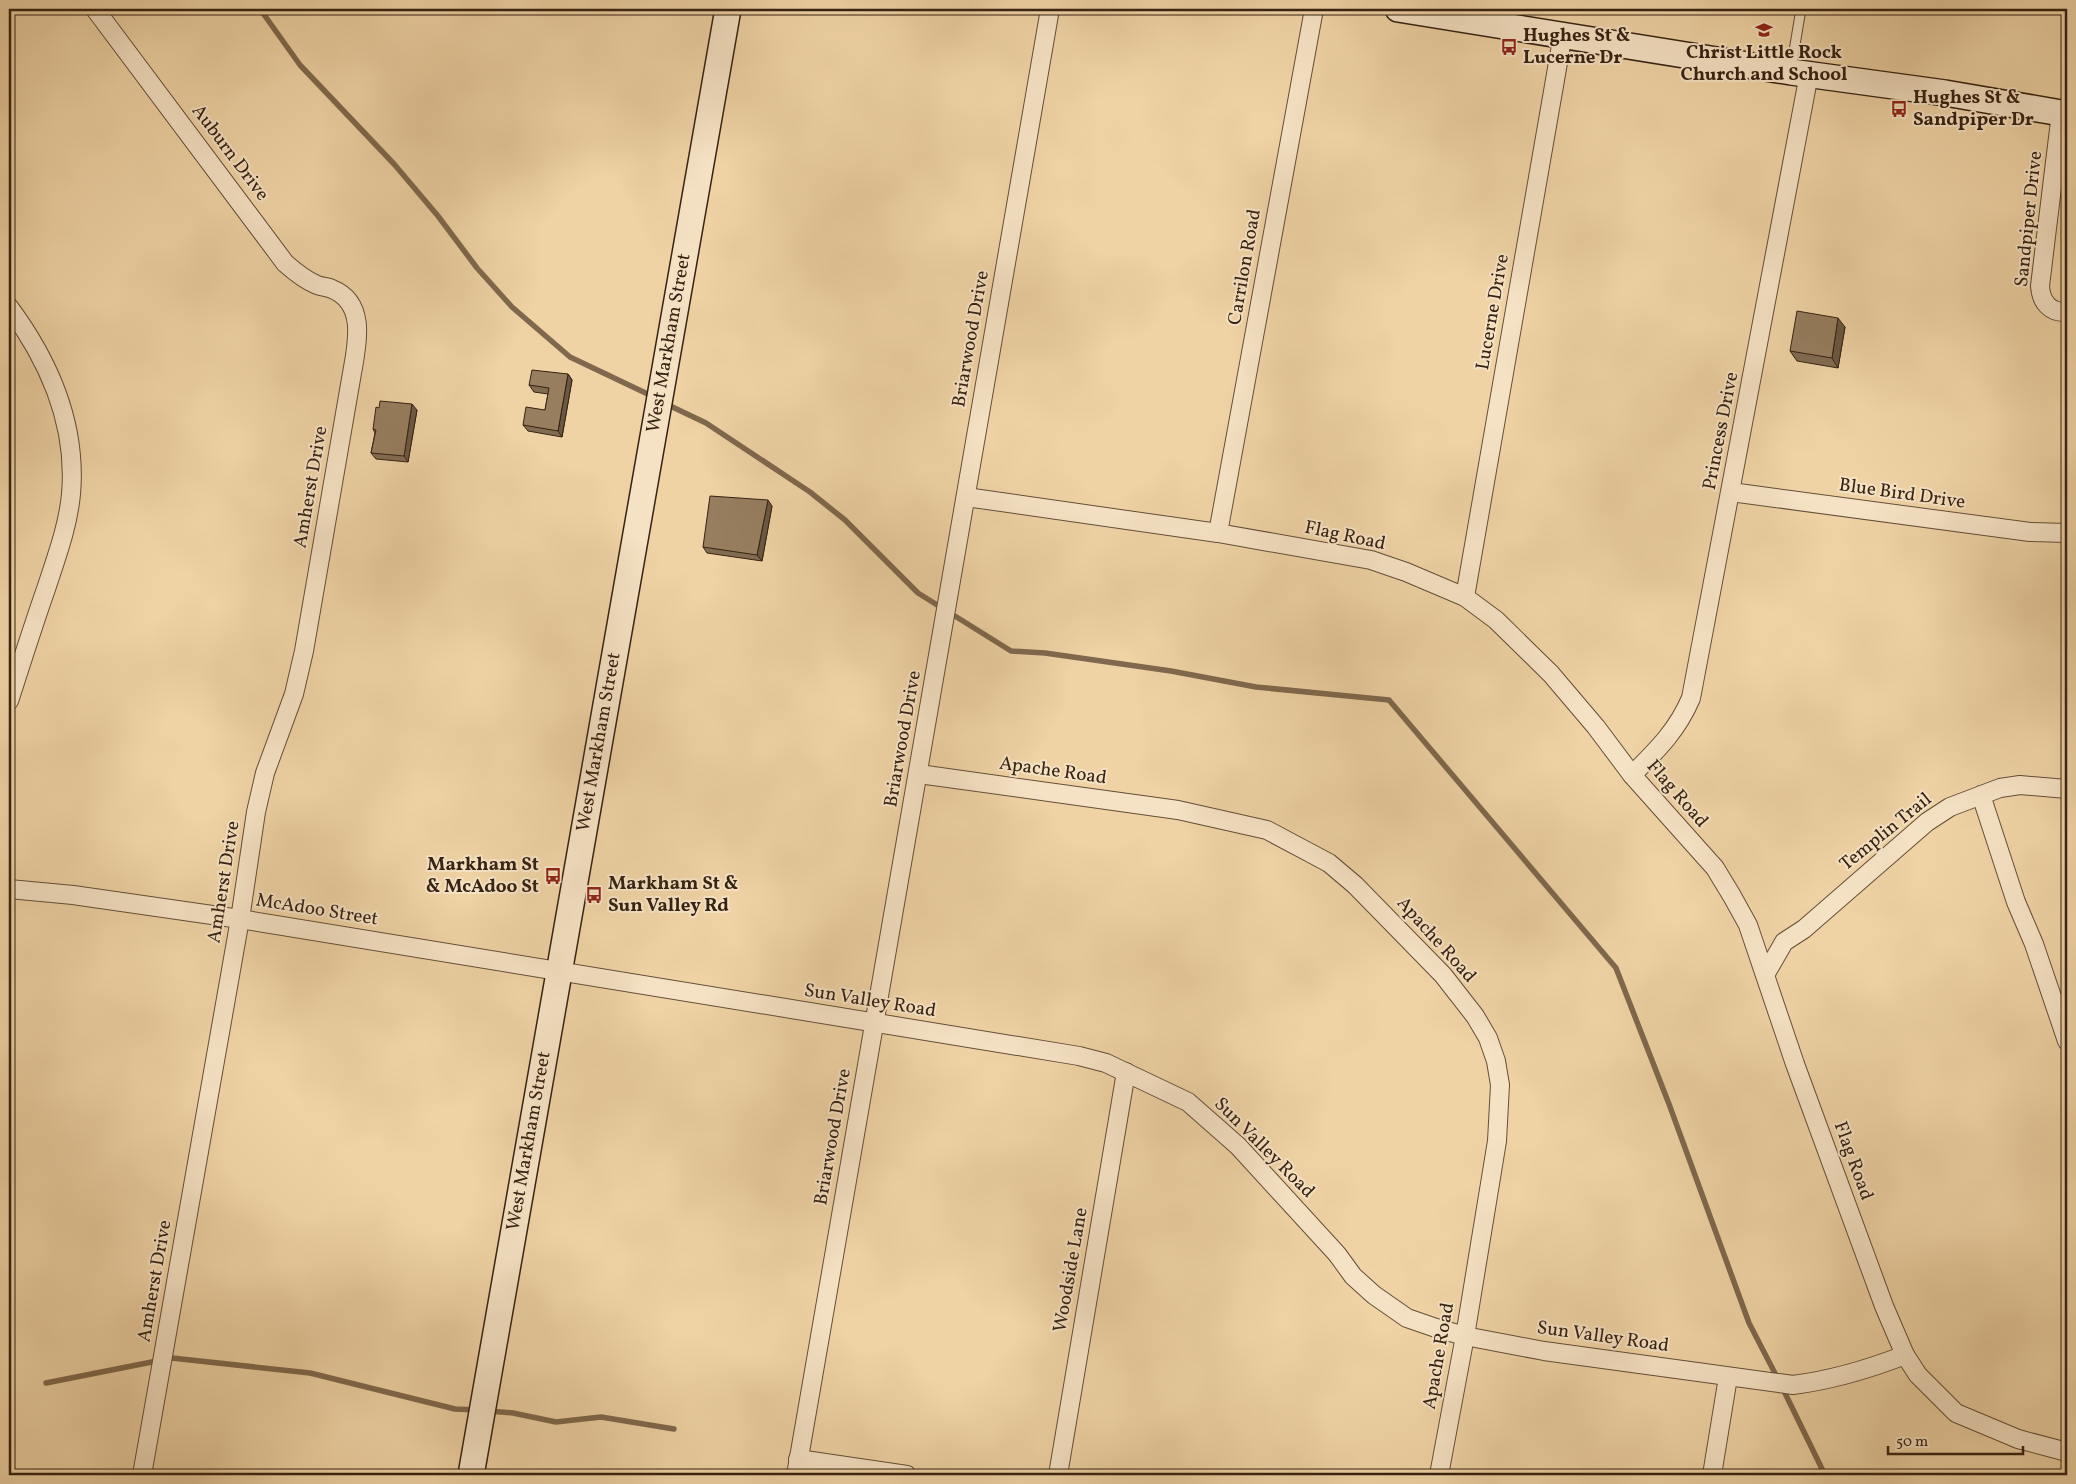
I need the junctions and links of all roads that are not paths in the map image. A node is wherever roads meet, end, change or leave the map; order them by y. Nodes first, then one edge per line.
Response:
1 (95, 9) edge
2 (728, 9) edge
3 (1050, 9) edge
4 (1314, 9) edge
5 (1398, 9) edge
6 (1801, 9) edge
7 (1563, 34) junction
8 (1800, 73) junction
9 (2064, 113) edge
10 (348, 302) joint
11 (9, 307) edge
12 (2067, 312) edge
13 (1731, 492) junction
14 (966, 496) junction
15 (1218, 533) junction
16 (2067, 533) edge
17 (1465, 597) junction
18 (9, 701) edge
19 (919, 774) junction
20 (1632, 775) junction
21 (2067, 789) edge
22 (1981, 794) junction
23 (9, 889) edge
24 (240, 919) junction
25 (559, 970) junction
26 (1765, 975) junction
27 (875, 1024) junction
28 (2067, 1041) edge
29 (1126, 1072) junction
30 (1465, 1336) junction
31 (1906, 1355) junction
32 (1728, 1377) junction
33 (2067, 1452) edge
34 (797, 1467) edge
35 (142, 1475) edge
36 (471, 1475) edge
37 (907, 1475) edge
38 (1058, 1475) edge
39 (1439, 1475) edge
40 (1712, 1475) edge

1 - 10 street, Auburn Drive
2 - 25 main road, West Markham Street
3 - 14 street, Briarwood Drive
4 - 15 street, Carrilon Road
5 - 7 main road
6 - 8 lane
7 - 8 main road
7 - 17 street, Lucerne Drive
8 - 9 main road
8 - 13 street, Princess Drive
9 - 12 street, Sandpiper Drive
10 - 24 street, Amherst Drive
11 - 18 street
13 - 16 street, Blue Bird Drive
13 - 20 street, Princess Drive
14 - 15 street, Flag Road
14 - 19 street, Briarwood Drive
15 - 17 street, Flag Road
17 - 20 street, Flag Road
19 - 27 street, Briarwood Drive
19 - 30 street, Apache Road
20 - 26 street, Flag Road
21 - 22 street, Templin Trail
22 - 26 street, Templin Trail
22 - 28 street
23 - 24 street, McAdoo Street
24 - 25 street, McAdoo Street
24 - 35 street, Amherst Drive
25 - 27 street, Sun Valley Road
25 - 36 main road, West Markham Street
26 - 31 street, Flag Road
27 - 29 street, Sun Valley Road
27 - 34 street, Briarwood Drive
29 - 30 street, Sun Valley Road
29 - 38 street, Woodside Lane
30 - 32 street, Sun Valley Road
30 - 39 street, Apache Road
31 - 32 street, Sun Valley Road
31 - 33 street, Flag Road
32 - 40 street
34 - 37 street

